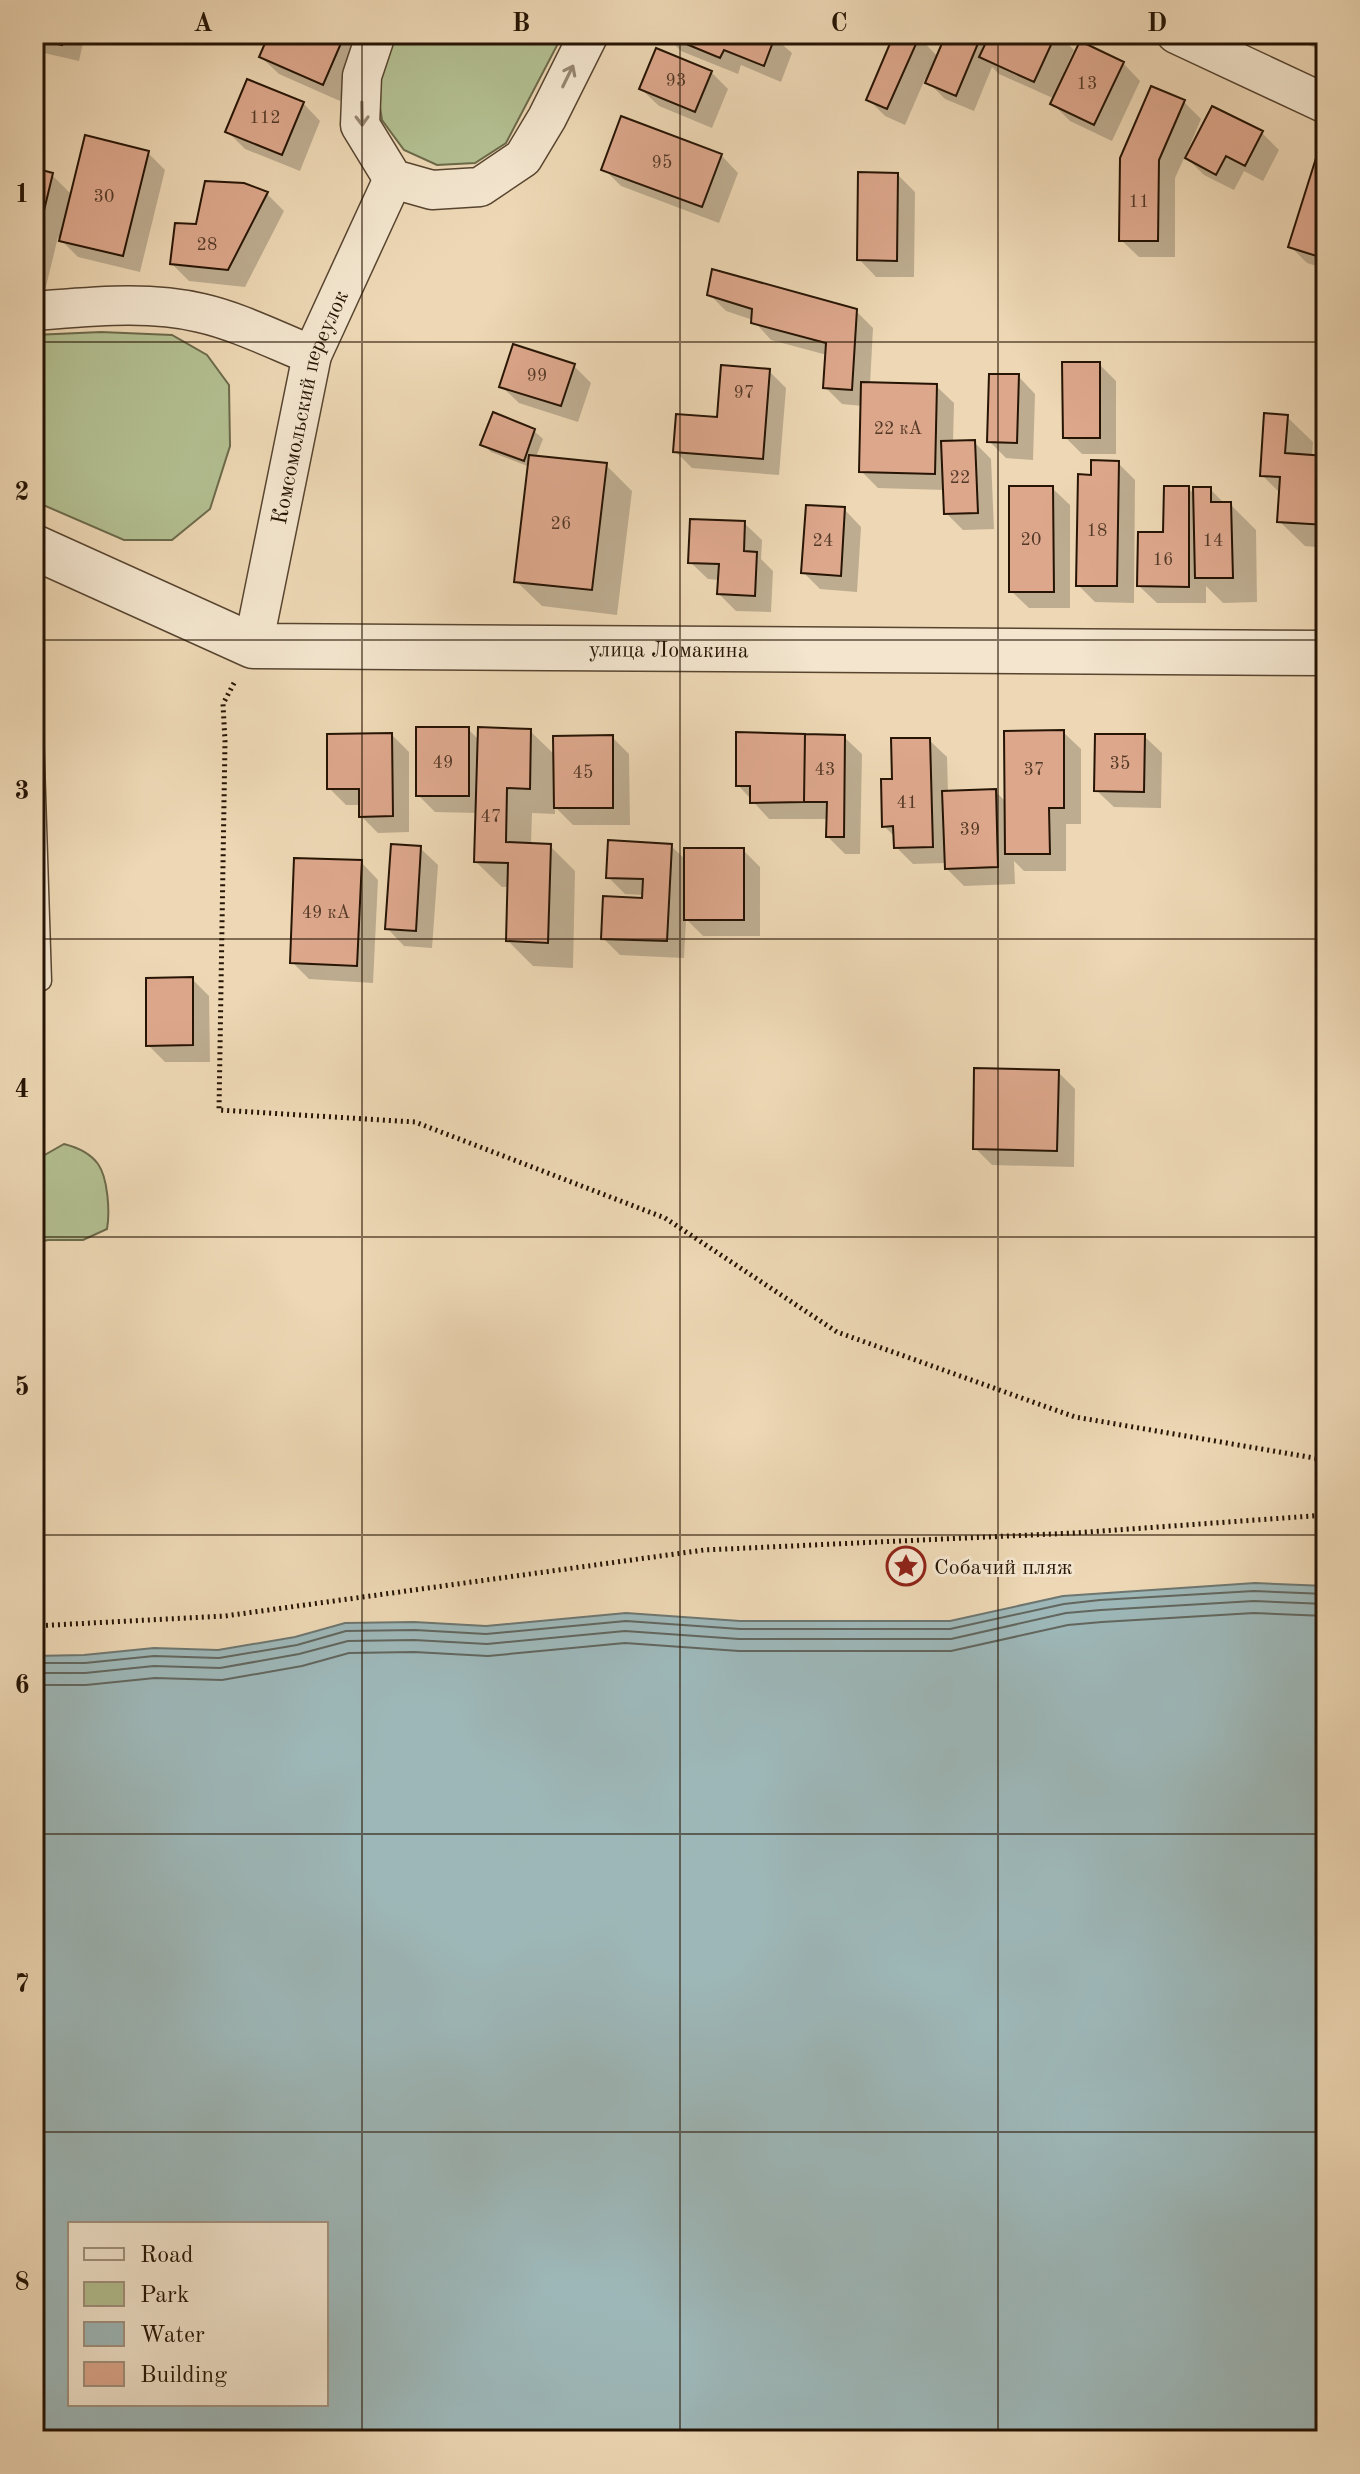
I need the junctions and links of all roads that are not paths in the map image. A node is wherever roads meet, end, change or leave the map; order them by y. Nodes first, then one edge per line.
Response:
1 (376, 34) edge
2 (589, 34) edge
3 (1176, 34) edge
4 (1326, 104) edge
5 (393, 179) junction
6 (34, 311) edge
7 (312, 355) junction
8 (34, 547) edge
9 (253, 646) junction
10 (1326, 653) edge
11 (34, 732) edge
12 (42, 981) dead end

1 -> 5 street
5 -> 2 street
3 - 4 street
5 - 7 street, Комсомольский переулок
6 - 7 street
7 - 9 street, Комсомольский переулок
8 - 9 street, улица Ломакина
9 - 10 street, улица Ломакина
11 - 12 lane

